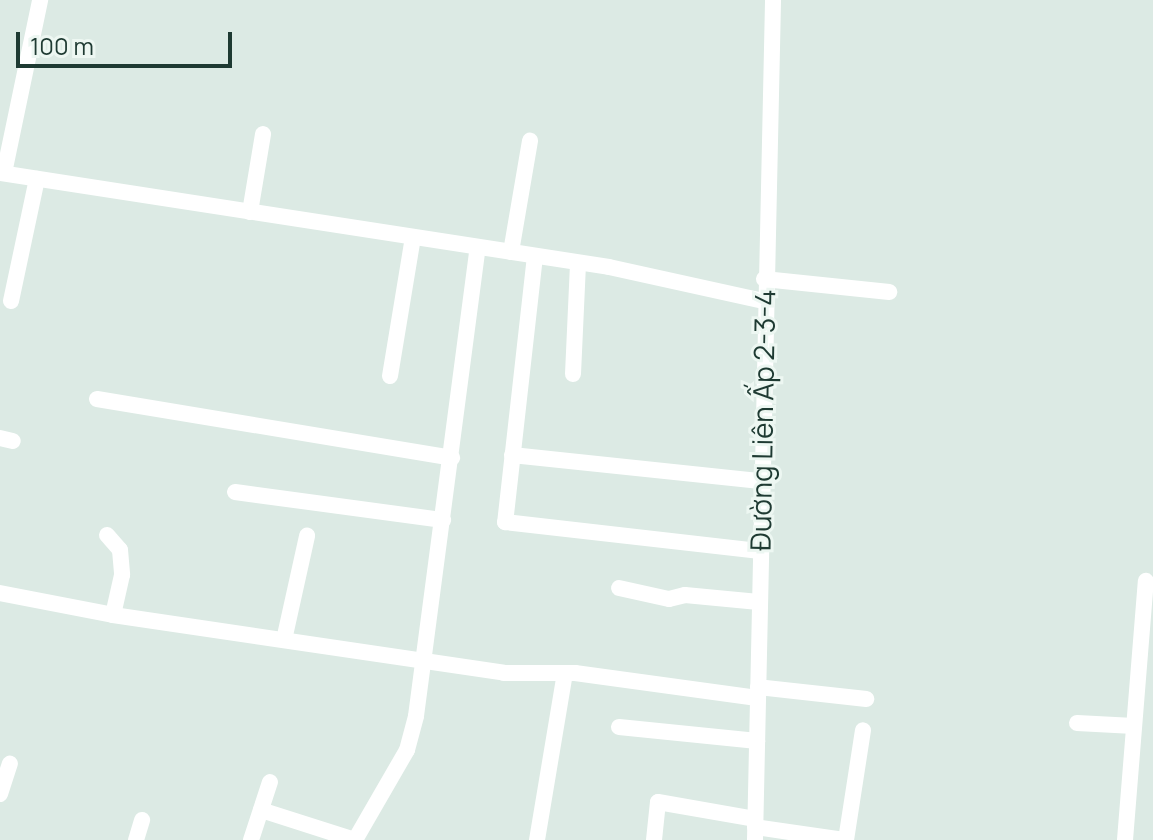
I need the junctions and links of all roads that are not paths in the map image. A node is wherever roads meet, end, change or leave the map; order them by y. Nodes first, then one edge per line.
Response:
1 (40, 0) edge
2 (773, 0) edge
3 (263, 134) dead end
4 (530, 141) dead end
5 (2, 173) edge
6 (37, 179) junction
7 (250, 212) junction
8 (413, 237) junction
9 (478, 247) junction
10 (511, 252) junction
11 (535, 256) junction
12 (578, 263) junction
13 (764, 279) junction
14 (889, 292) dead end
15 (11, 301) dead end
16 (763, 301) junction
17 (573, 374) dead end
18 (390, 376) dead end
19 (97, 399) dead end
20 (512, 455) junction
21 (452, 458) junction
22 (761, 481) junction
23 (235, 492) dead end
24 (443, 520) junction
25 (107, 535) dead end
26 (307, 536) dead end
27 (760, 551) junction
28 (1146, 581) dead end
29 (619, 588) dead end
30 (0, 593) edge
31 (759, 602) junction
32 (113, 615) junction
33 (284, 640) junction
34 (426, 663) junction
35 (565, 673) junction
36 (758, 692) junction
37 (866, 699) dead end
38 (1077, 723) dead end
39 (1134, 726) junction
40 (619, 727) dead end
41 (863, 730) dead end
42 (757, 741) junction
43 (10, 764) dead end
44 (270, 782) dead end
45 (0, 794) edge
46 (261, 810) junction
47 (142, 820) dead end
48 (755, 828) edge
49 (136, 840) edge
50 (251, 840) edge
51 (355, 840) edge
52 (537, 840) edge
53 (654, 840) edge
54 (845, 840) edge
55 (1125, 840) edge

1 - 5 street
2 - 13 street, Đường Liên Ấp 2-3-4
3 - 7 street
4 - 10 street
5 - 6 street
6 - 7 street
6 - 15 street
7 - 8 street
8 - 9 street
8 - 18 street
9 - 10 street
9 - 21 street
10 - 11 street
11 - 12 street
11 - 20 street
12 - 16 street
12 - 17 street
13 - 14 street
13 - 16 street, Đường Liên Ấp 2-3-4
16 - 22 street, Đường Liên Ấp 2-3-4
19 - 21 street
20 - 22 street
20 - 27 street
21 - 24 street
22 - 27 street, Đường Liên Ấp 2-3-4
23 - 24 street
24 - 34 street
25 - 32 street
26 - 33 street
27 - 31 street, Đường Liên Ấp 2-3-4
28 - 39 street
29 - 31 street
30 - 32 street
31 - 36 street, Đường Liên Ấp 2-3-4
32 - 33 street
33 - 34 street
34 - 35 street
34 - 51 street
35 - 36 street
35 - 52 street
36 - 37 street
36 - 42 street, Đường Liên Ấp 2-3-4
38 - 39 street
39 - 55 street
40 - 42 street
41 - 54 street
42 - 48 street, Đường Liên Ấp 2-3-4
43 - 45 street
44 - 46 street
46 - 50 street
46 - 51 street
47 - 49 street
48 - 53 street
48 - 54 street

